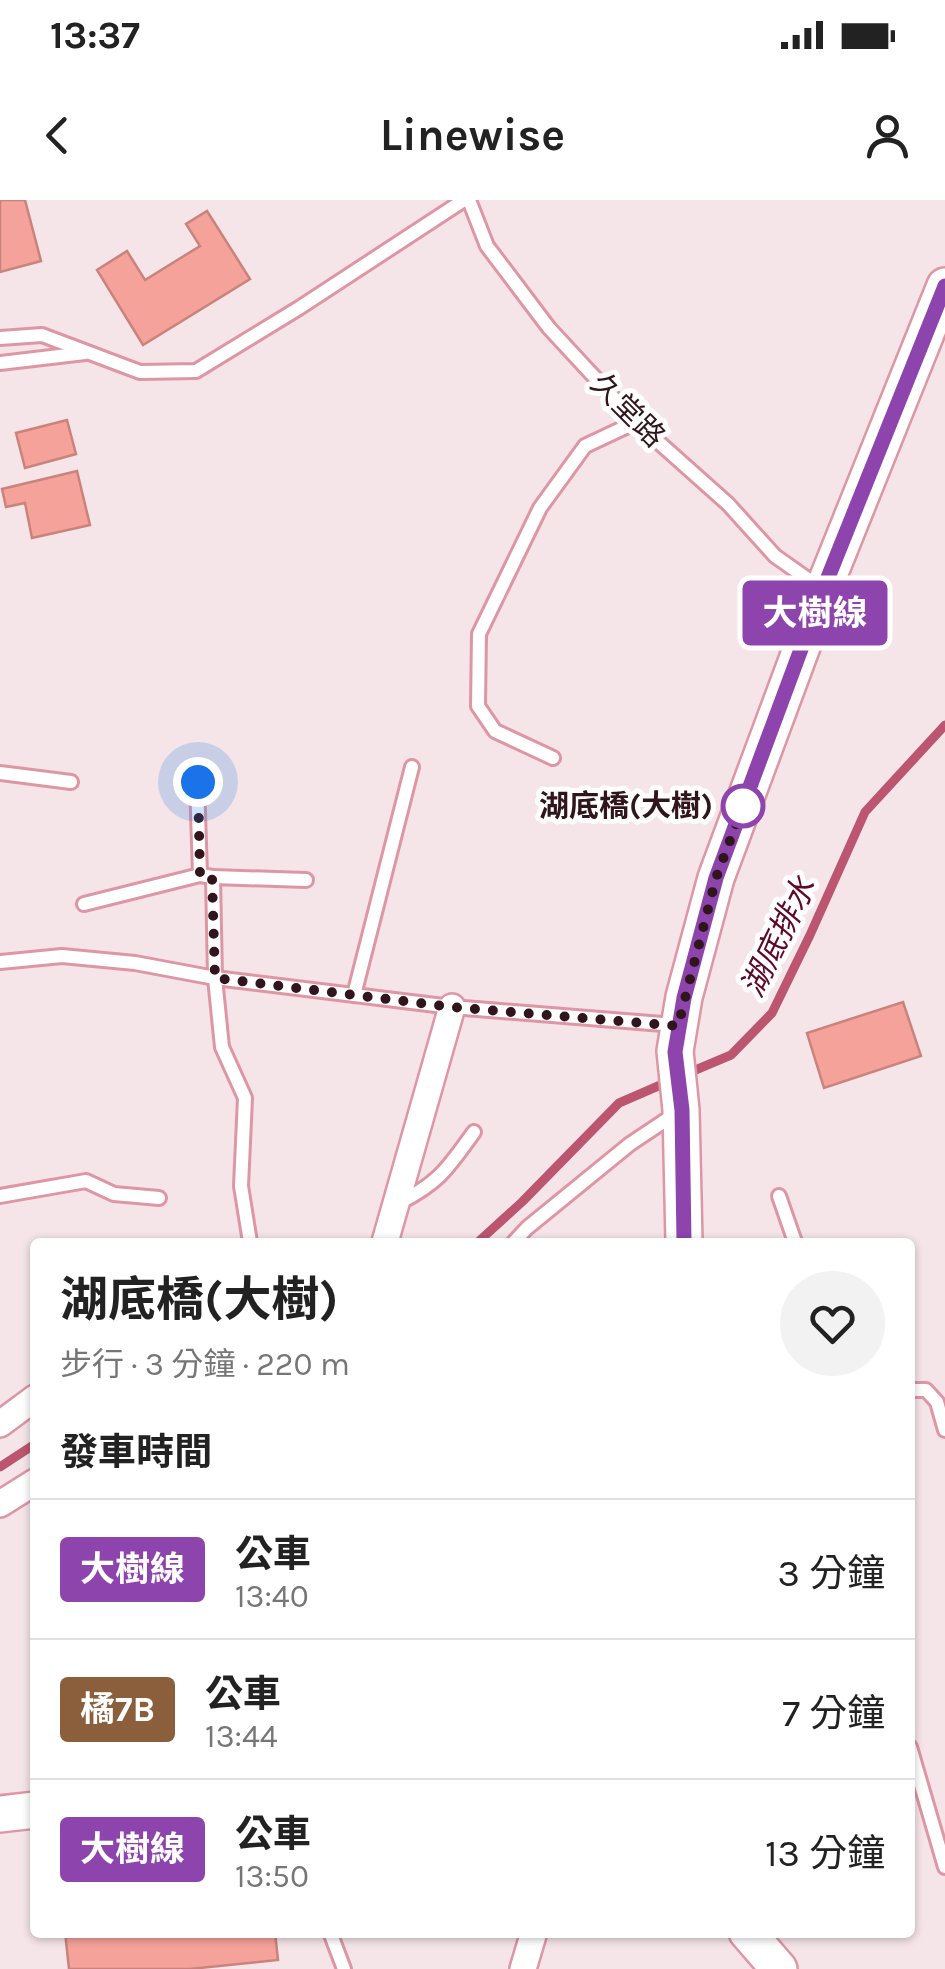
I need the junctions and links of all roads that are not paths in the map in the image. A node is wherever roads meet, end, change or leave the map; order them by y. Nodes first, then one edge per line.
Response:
1 (466, 200) edge
2 (945, 286) edge
3 (0, 338) edge
4 (88, 352) junction
5 (0, 364) edge
6 (636, 422) junction
7 (823, 590) junction
8 (553, 758) dead end
9 (412, 767) dead end
10 (0, 773) edge
11 (71, 782) dead end
12 (198, 782) dead end
13 (206, 876) junction
14 (306, 880) dead end
15 (84, 904) dead end
16 (0, 962) edge
17 (215, 978) junction
18 (354, 995) junction
19 (452, 1007) junction
20 (676, 1039) junction
21 (681, 1107) junction
22 (474, 1132) dead end
23 (0, 1196) edge
24 (780, 1196) dead end
25 (159, 1198) dead end
26 (396, 1204) junction
27 (249, 1238) edge
28 (386, 1238) edge
29 (518, 1238) edge
30 (684, 1238) edge
31 (794, 1238) edge
32 (915, 1390) edge
33 (30, 1402) edge
34 (0, 1424) edge
35 (945, 1430) edge
36 (30, 1485) edge
37 (0, 1504) edge
38 (915, 1764) edge
39 (30, 1811) edge
40 (0, 1814) edge
41 (945, 1867) edge
42 (332, 1938) edge
43 (532, 1938) edge
44 (752, 1938) edge
45 (344, 1969) edge
46 (523, 1969) edge
47 (779, 1969) edge

1 - 4 lane, 久堂路
1 - 6 lane, 久堂路
2 - 7 street
3 - 4 lane, 久堂路
4 - 5 lane
6 - 7 lane, 久堂路
6 - 8 lane
7 - 20 street
9 - 18 lane
10 - 11 lane
12 - 13 lane
13 - 14 lane
13 - 15 lane
13 - 17 lane
16 - 17 lane
17 - 18 lane
17 - 27 lane
18 - 19 lane
19 - 20 lane
19 - 26 street
20 - 21 street
21 - 29 lane
21 - 30 street
22 - 26 lane
23 - 25 lane
24 - 31 lane
26 - 28 street
32 - 35 lane
33 - 34 street
36 - 37 street
38 - 41 lane
39 - 40 street
42 - 45 lane
43 - 46 street
44 - 47 street

